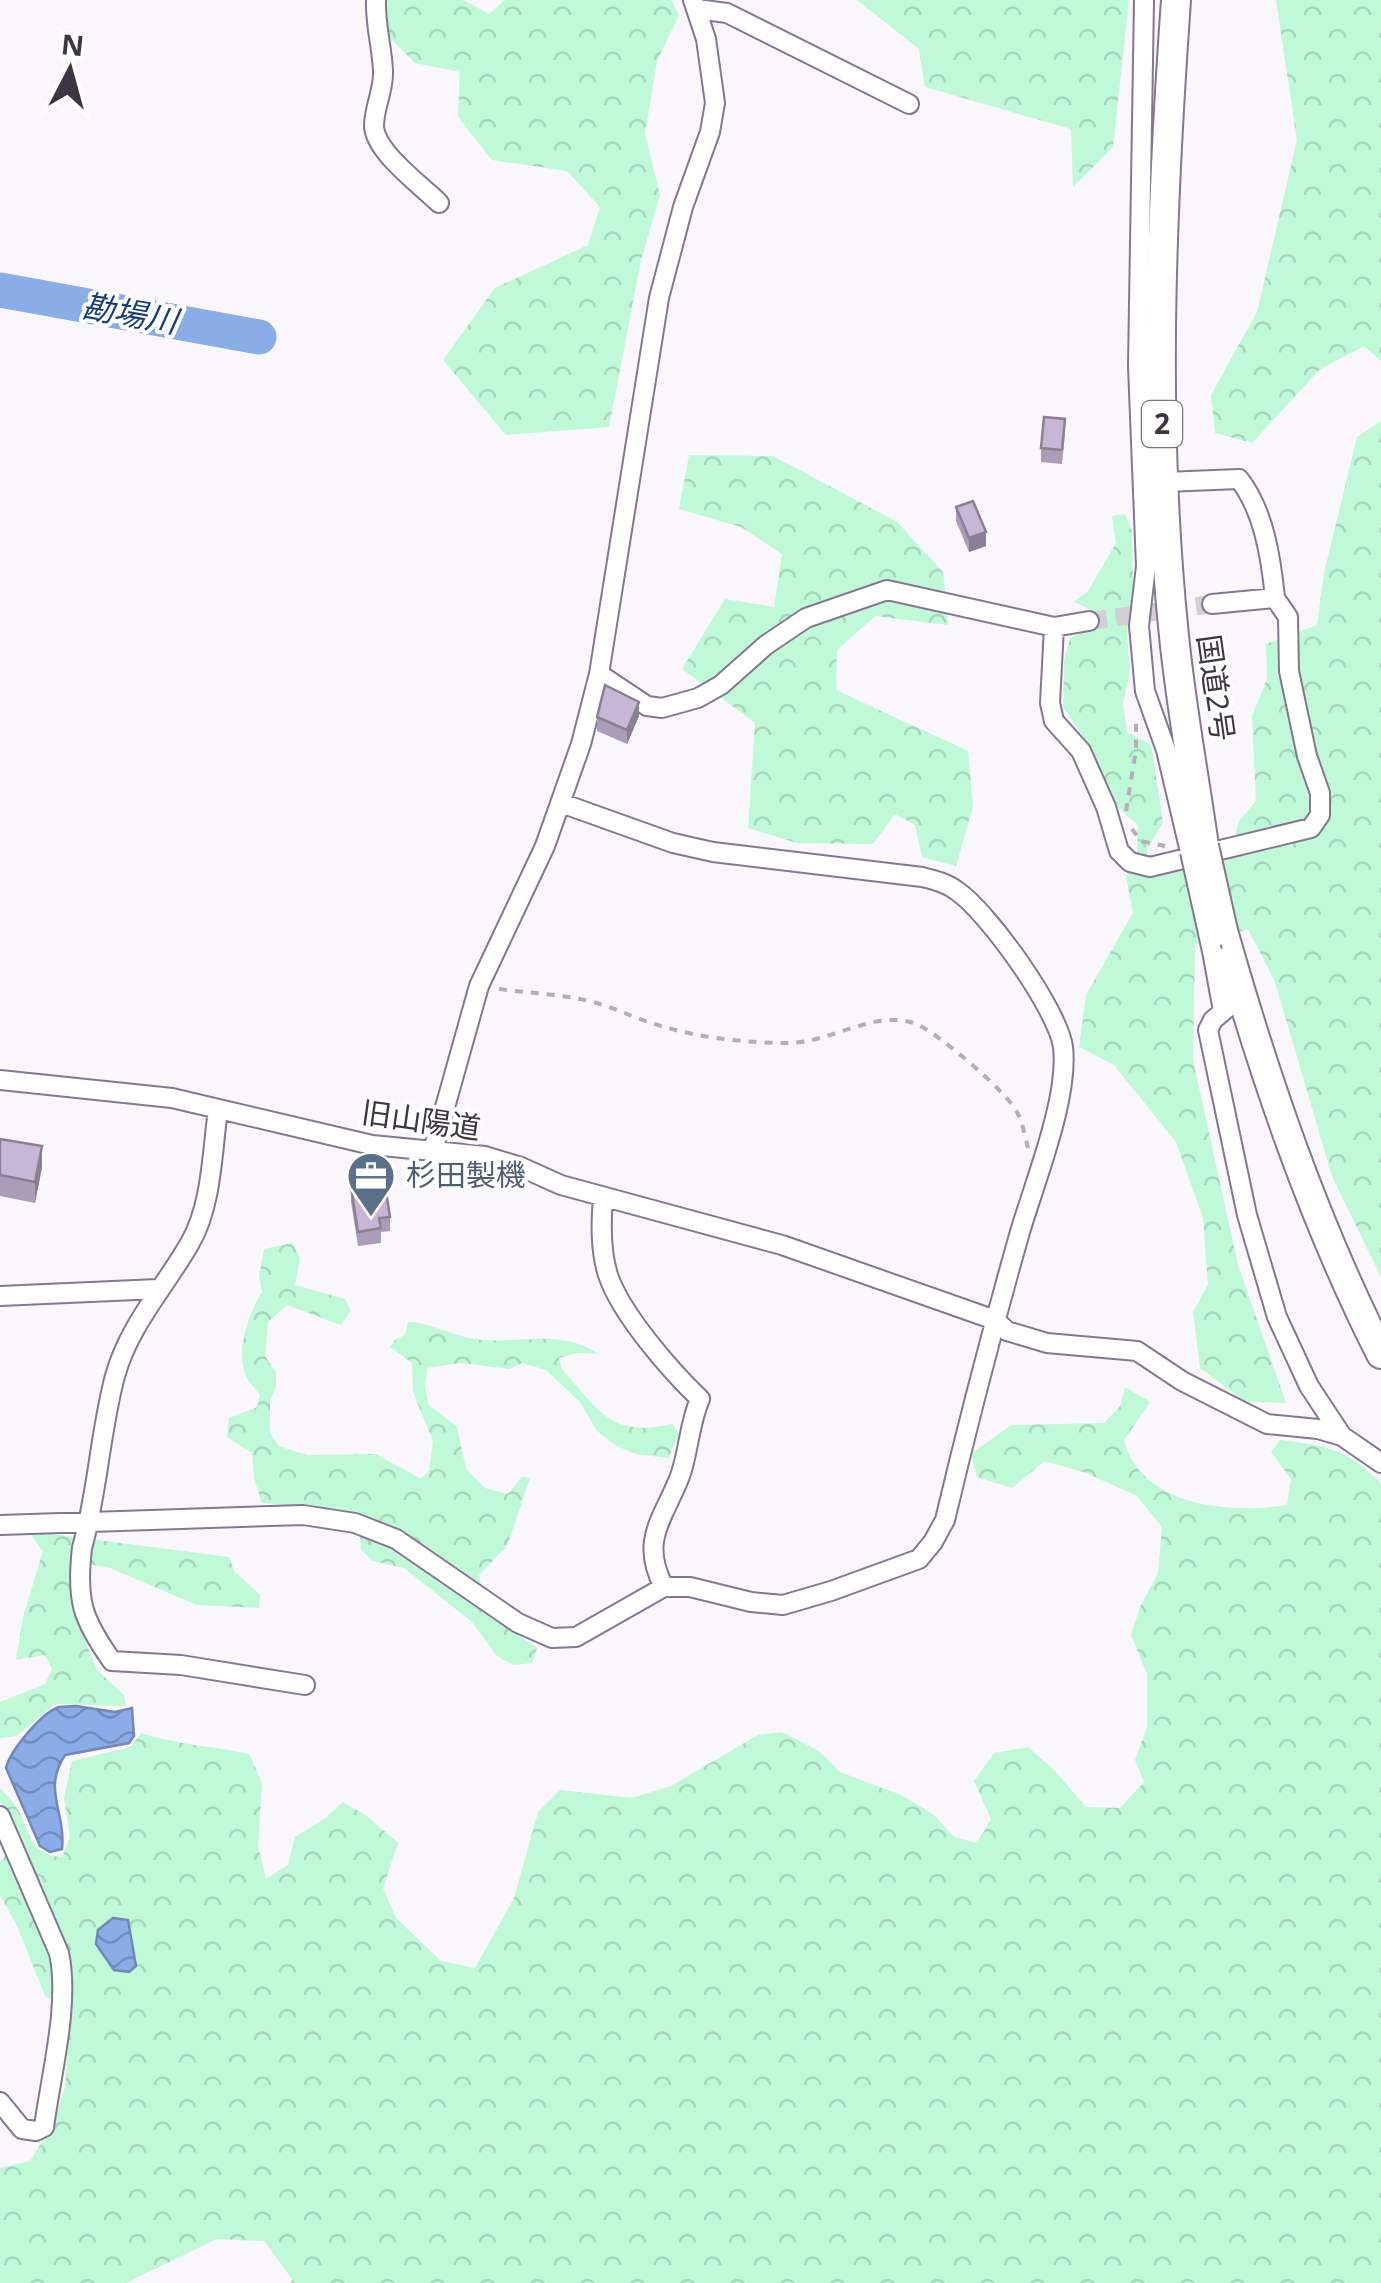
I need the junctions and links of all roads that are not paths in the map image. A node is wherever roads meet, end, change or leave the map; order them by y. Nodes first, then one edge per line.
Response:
1 (376, 0) edge
2 (1144, 0) edge
3 (1176, 0) edge
4 (695, 4) edge
5 (908, 104) dead end
6 (439, 203) dead end
7 (1164, 482) junction
8 (1275, 598) junction
9 (1212, 604) tunnel mouth
10 (1089, 621) tunnel mouth
11 (1054, 626) junction
12 (599, 674) junction
13 (561, 803) junction
14 (1191, 853) junction
15 (1232, 1003) junction
16 (0, 1080) edge
17 (218, 1110) junction
18 (434, 1150) junction
19 (603, 1197) junction
20 (158, 1289) junction
21 (0, 1296) edge
22 (994, 1320) junction
23 (1381, 1354) edge
24 (1342, 1436) junction
25 (1381, 1463) edge
26 (90, 1521) junction
27 (0, 1526) edge
28 (664, 1586) junction
29 (305, 1685) dead end
30 (0, 1816) edge
31 (0, 2102) edge

1 - 6 street
2 - 14 street
3 - 7 highway, 国道2号 / 2
4 - 5 street
4 - 12 street
7 - 8 street
7 - 14 highway, 国道2号 / 2
8 - 9 street
8 - 14 street
10 - 11 street
11 - 12 street
11 - 14 street
12 - 13 street
13 - 18 street
13 - 22 street
14 - 15 highway, 国道2号 / 2, bridge
15 - 23 highway, 国道2号 / 2
15 - 24 street
16 - 17 street, 旧山陽道
17 - 18 street, 旧山陽道
17 - 20 street
18 - 19 street, 旧山陽道
19 - 22 street, 旧山陽道
19 - 28 street
20 - 21 street
20 - 26 street
22 - 24 street, 旧山陽道
22 - 28 street
24 - 25 street
26 - 27 street
26 - 28 street
26 - 29 street
30 - 31 street

